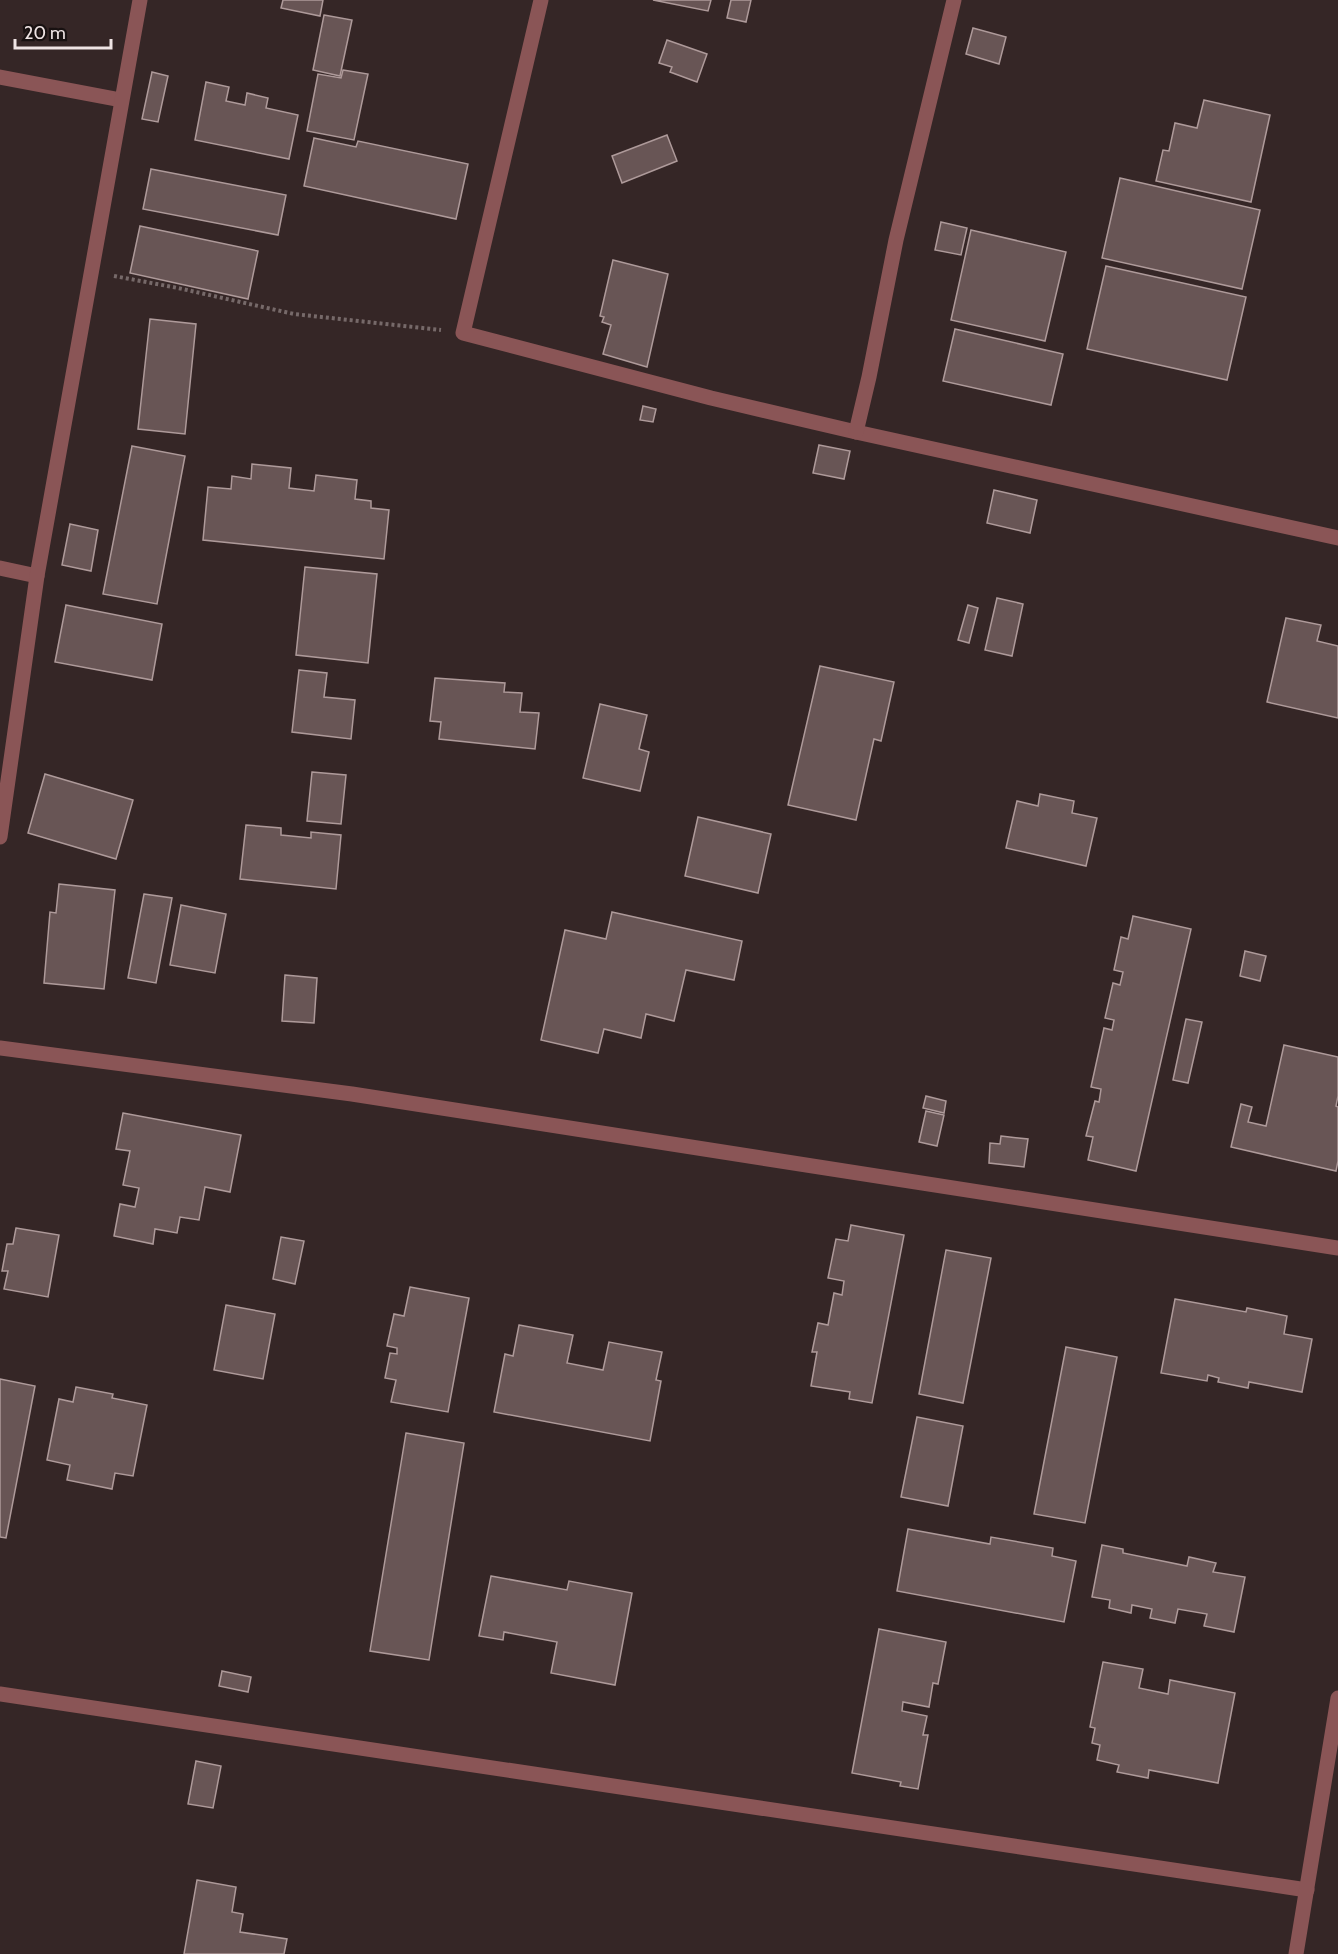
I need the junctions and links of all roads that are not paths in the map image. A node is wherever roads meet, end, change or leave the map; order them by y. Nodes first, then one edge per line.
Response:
1 (140, 0) edge
2 (541, 0) edge
3 (954, 0) edge
4 (0, 77) edge
5 (122, 100) junction
6 (856, 432) junction
7 (1338, 538) edge
8 (0, 568) edge
9 (37, 576) junction
10 (0, 837) edge
11 (0, 1048) edge
12 (1338, 1248) edge
13 (0, 1694) edge
14 (1338, 1698) edge
15 (1307, 1890) junction
16 (1296, 1954) edge

1 - 5 street
2 - 6 street
3 - 6 street
4 - 5 street
5 - 9 street
6 - 7 street
8 - 9 street
9 - 10 street
11 - 12 street
13 - 15 street
14 - 15 street
15 - 16 street

